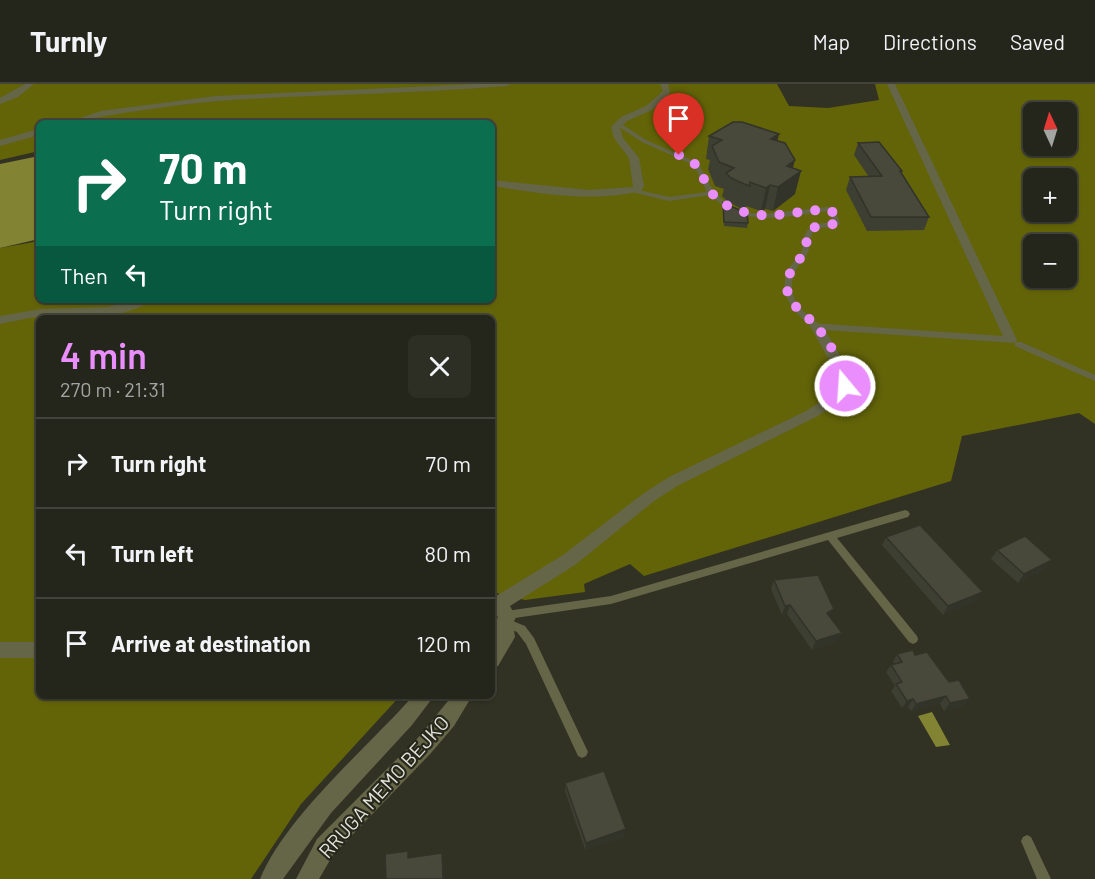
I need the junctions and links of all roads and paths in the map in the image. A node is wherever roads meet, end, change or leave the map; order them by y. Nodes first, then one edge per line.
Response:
1 (30, 84) edge
2 (507, 84) edge
3 (664, 84) edge
4 (891, 84) edge
5 (0, 101) edge
6 (81, 120) edge
7 (618, 124) junction
8 (36, 133) edge
9 (0, 143) edge
10 (495, 183) edge
11 (634, 191) junction
12 (711, 193) junction
13 (137, 303) edge
14 (0, 320) edge
15 (816, 326) junction
16 (1014, 342) junction
17 (1095, 378) edge
18 (905, 514) dead end
19 (831, 537) junction
20 (500, 617) edge
21 (913, 639) dead end
22 (0, 650) edge
23 (36, 650) edge
24 (495, 655) edge
25 (422, 699) edge
26 (461, 699) edge
27 (582, 752) dead end
28 (1027, 841) dead end
29 (271, 879) edge
30 (307, 879) edge
31 (1044, 879) edge

1 - 5 street
2 - 6 street
3 - 7 street
4 - 16 street
7 - 11 street
7 - 12 lane
8 - 9 street
10 - 11 street
11 - 12 lane
12 - 15 lane
13 - 14 street
15 - 16 street
15 - 20 street
16 - 17 lane
18 - 19 lane
19 - 20 lane
19 - 21 lane
20 - 24 street
20 - 27 lane
22 - 23 street
25 - 29 street
26 - 30 street, RRUGA MEMO BEJKO
28 - 31 lane

